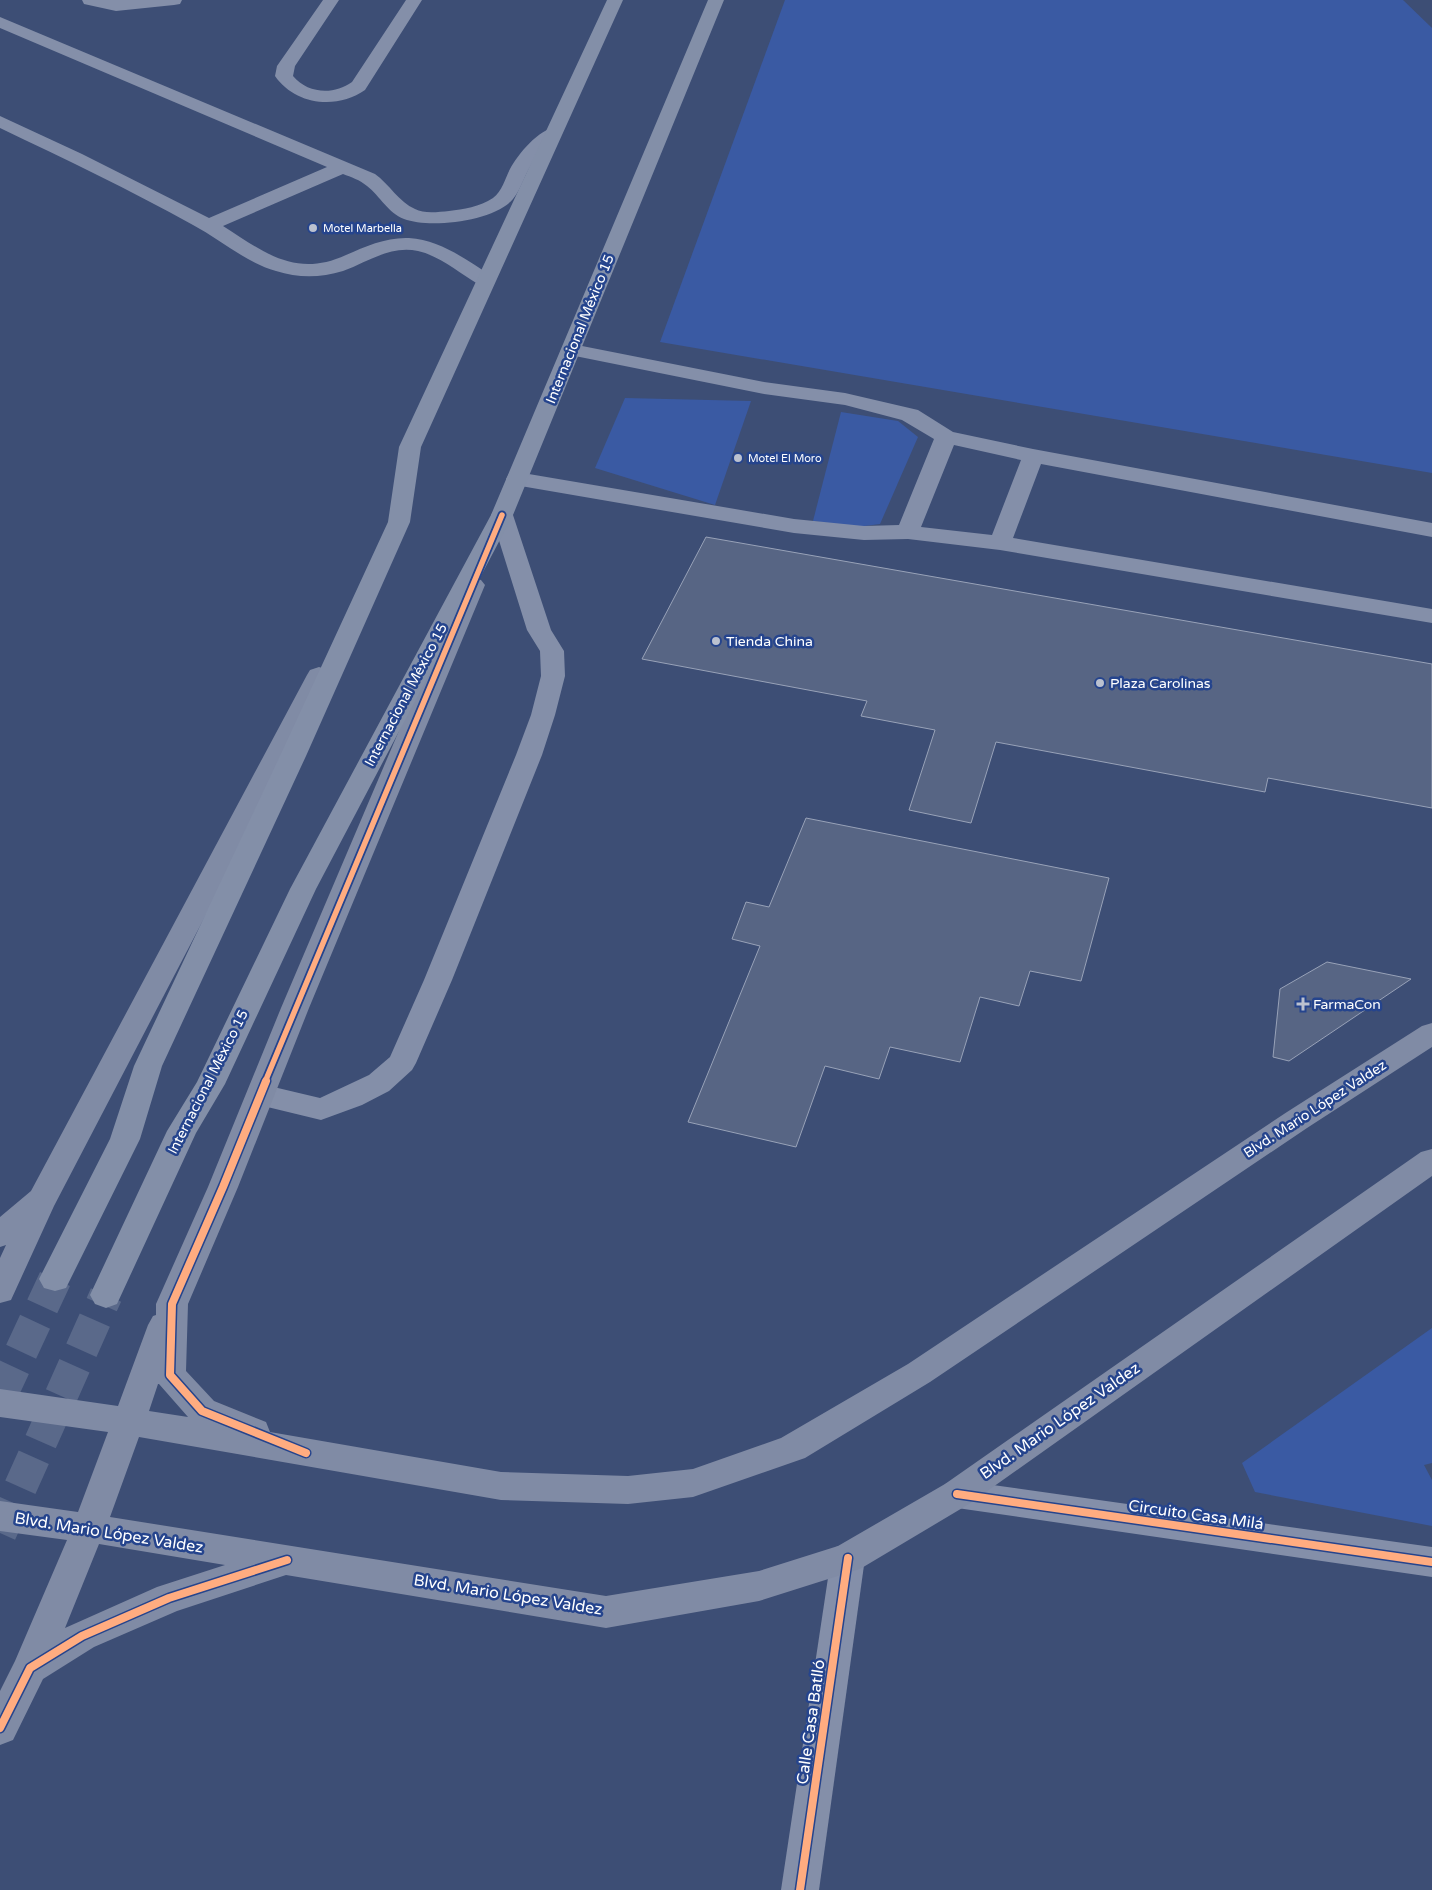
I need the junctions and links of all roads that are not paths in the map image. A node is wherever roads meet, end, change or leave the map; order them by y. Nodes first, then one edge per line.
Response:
1 (90, 0) edge
2 (174, 0) edge
3 (331, 0) edge
4 (414, 0) edge
5 (615, 0) edge
6 (716, 0) edge
7 (0, 22) edge
8 (0, 121) edge
9 (554, 132) junction
10 (343, 167) junction
11 (208, 226) junction
12 (485, 280) junction
13 (572, 350) junction
14 (946, 437) junction
15 (1033, 456) junction
16 (517, 479) junction
17 (502, 515) junction
18 (1432, 530) edge
19 (908, 532) junction
20 (390, 542) junction
21 (1000, 543) junction
22 (1432, 616) edge
23 (1432, 1033) edge
24 (261, 1096) junction
25 (1432, 1160) edge
26 (42, 1198) junction
27 (0, 1235) edge
28 (55, 1279) tunnel mouth
29 (0, 1291) edge
30 (106, 1295) tunnel mouth
31 (172, 1304) junction
32 (0, 1403) edge
33 (129, 1421) junction
34 (306, 1452) junction
35 (957, 1494) junction
36 (0, 1516) edge
37 (90, 1528) junction
38 (848, 1558) junction
39 (287, 1560) junction
40 (1432, 1562) edge
41 (30, 1668) junction
42 (0, 1728) edge
43 (800, 1890) edge

1 - 2 street
3 - 4 street
5 - 9 main road
6 - 13 main road, Internacional México 15
7 - 10 street
8 - 11 street
9 - 10 street
9 - 12 main road
10 - 11 street
11 - 12 street
12 - 20 main road
13 - 14 street
13 - 16 main road, Internacional México 15
14 - 15 street
14 - 19 street
15 - 18 street
15 - 21 street
16 - 17 main road, Internacional México 15
16 - 19 street
17 - 24 street
17 - 24 street
17 - 30 main road, Internacional México 15
19 - 21 street
20 - 26 street
20 - 28 main road
21 - 22 street
23 - 34 street, Blvd. Mario López Valdez
24 - 31 street
25 - 35 street, Blvd. Mario López Valdez
26 - 27 street
26 - 29 street
31 - 33 street
31 - 34 street
32 - 33 street, Blvd. Mario López Valdez
33 - 34 street, Blvd. Mario López Valdez
33 - 37 street
35 - 38 street, Blvd. Mario López Valdez
35 - 40 street, Circuito Casa Milá
36 - 37 street, Blvd. Mario López Valdez
37 - 39 street, Blvd. Mario López Valdez
37 - 41 street
38 - 39 street, Blvd. Mario López Valdez
38 - 43 street, Calle Casa Batlló
39 - 41 street
41 - 42 street

